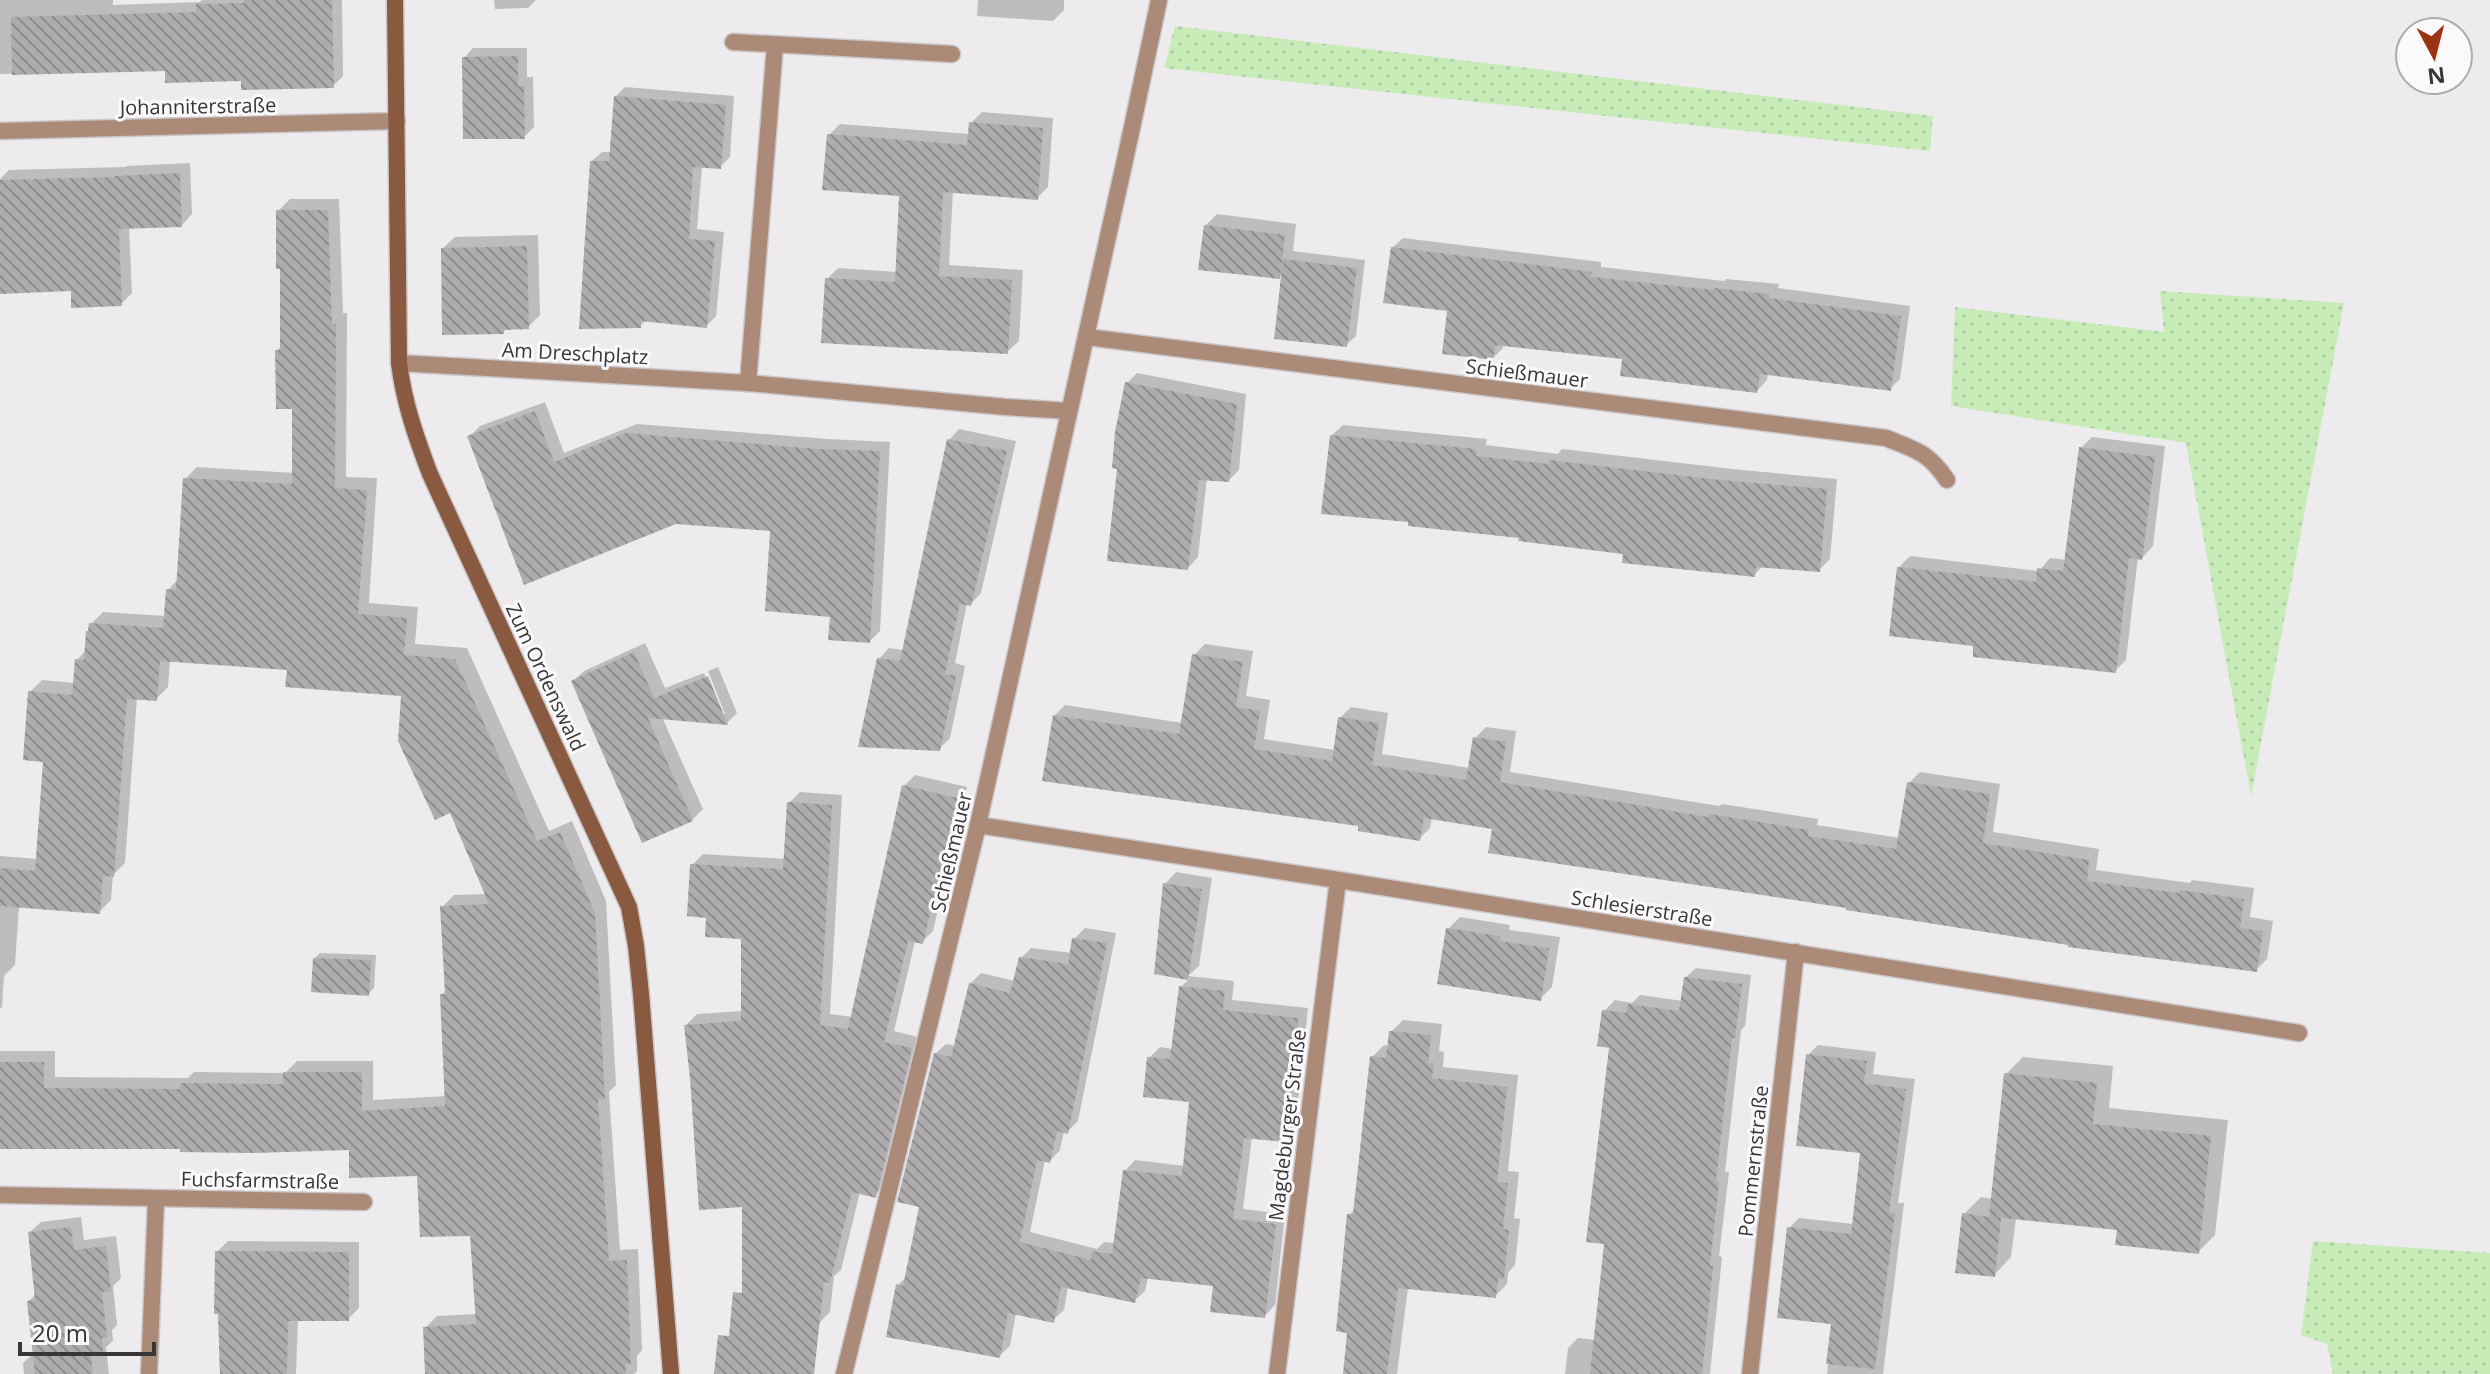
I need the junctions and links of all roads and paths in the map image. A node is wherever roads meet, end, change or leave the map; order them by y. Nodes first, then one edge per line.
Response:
1 (395, 0) edge
2 (1159, 0) edge
3 (733, 42) dead end
4 (775, 45) junction
5 (952, 54) dead end
6 (397, 121) junction
7 (0, 131) edge
8 (1087, 337) junction
9 (399, 363) junction
10 (748, 383) junction
11 (1069, 411) junction
12 (1947, 480) dead end
13 (978, 825) junction
14 (1338, 880) junction
15 (1796, 952) junction
16 (2299, 1033) dead end
17 (0, 1195) edge
18 (156, 1199) junction
19 (364, 1202) dead end
20 (149, 1374) edge
21 (671, 1374) edge
22 (844, 1374) edge
23 (1277, 1374) edge
24 (1750, 1374) edge

1 - 6 street, Zum Ordenswald
2 - 8 street, Schießmauer
3 - 4 street
4 - 5 street
4 - 10 street
6 - 7 street, Johanniterstraße
6 - 9 street, Zum Ordenswald
8 - 11 street, Schießmauer
8 - 12 street, Schießmauer
9 - 10 street, Am Dreschplatz
9 - 21 street, Zum Ordenswald
10 - 11 street, Am Dreschplatz
11 - 13 street, Schießmauer
13 - 14 street, Schlesierstraße
13 - 22 street, Schießmauer
14 - 15 street, Schlesierstraße
14 - 23 street, Magdeburger Straße
15 - 16 street, Schlesierstraße
15 - 24 street, Pommernstraße
17 - 18 street, Fuchsfarmstraße
18 - 19 street, Fuchsfarmstraße
18 - 20 street, Fuchsfarmstraße

